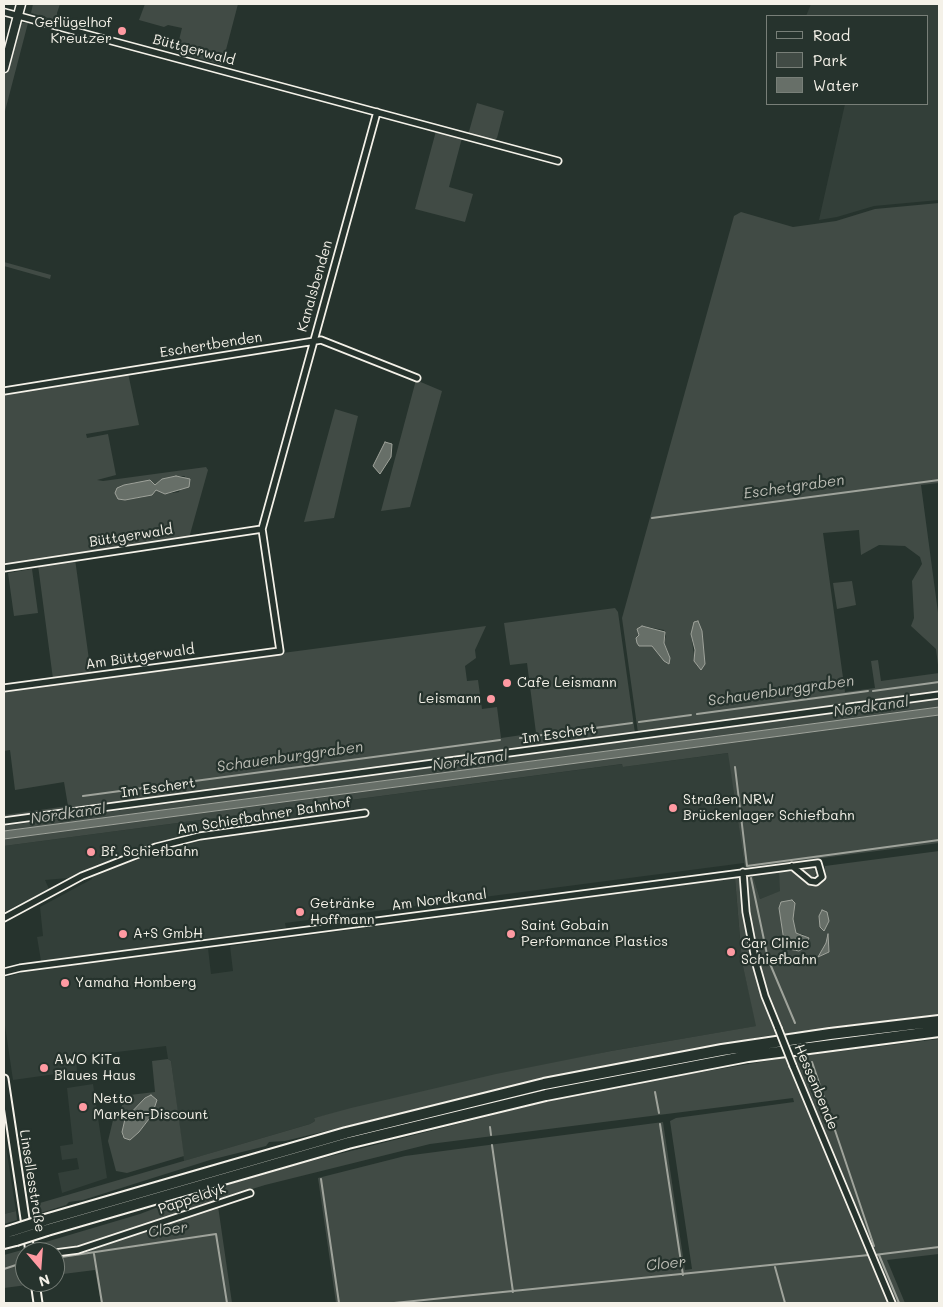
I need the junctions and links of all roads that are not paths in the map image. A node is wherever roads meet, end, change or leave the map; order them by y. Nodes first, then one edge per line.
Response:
1 (21, 4) edge
2 (4, 12) edge
3 (18, 17) junction
4 (4, 68) edge
5 (377, 112) junction
6 (558, 161) dead end
7 (313, 341) junction
8 (417, 378) dead end
9 (4, 391) edge
10 (262, 529) junction
11 (4, 568) edge
12 (280, 651) joint
13 (4, 688) edge
14 (939, 695) edge
15 (365, 813) dead end
16 (4, 821) edge
17 (792, 866) junction
18 (743, 872) junction
19 (4, 918) edge
20 (4, 972) edge
21 (939, 1021) edge
22 (939, 1031) edge
23 (4, 1079) edge
24 (6, 1114) edge
25 (250, 1193) dead end
26 (46, 1225) junction
27 (11, 1234) edge
28 (28, 1242) edge
29 (4, 1243) edge
30 (65, 1251) edge
31 (892, 1303) edge

1 - 3 main road
2 - 3 street, Büttgerwald
3 - 4 main road
3 - 5 street, Büttgerwald
5 - 6 street
5 - 7 street, Kanalsbenden
7 - 8 street, Eschertbenden
7 - 9 street, Eschertbenden
7 - 10 street, Kanalsbenden
10 - 11 street, Büttgerwald
10 - 12 street, Kanalsbenden
12 - 13 street, Am Büttgerwald
14 - 16 street, Im Eschert
15 - 19 street, Am Schiefbahner Bahnhof
17 - 17 street, Am Nordkanal
17 - 18 street, Am Nordkanal
18 - 20 street, Am Nordkanal
18 - 31 street, Hessenbende, bridge
21 - 26 highway
22 - 26 highway
23 - 24 street, Linsellesstraße
24 - 28 street, Linsellesstraße
25 - 30 street, Pappeldyk
26 - 27 highway, bridge
27 - 29 highway

